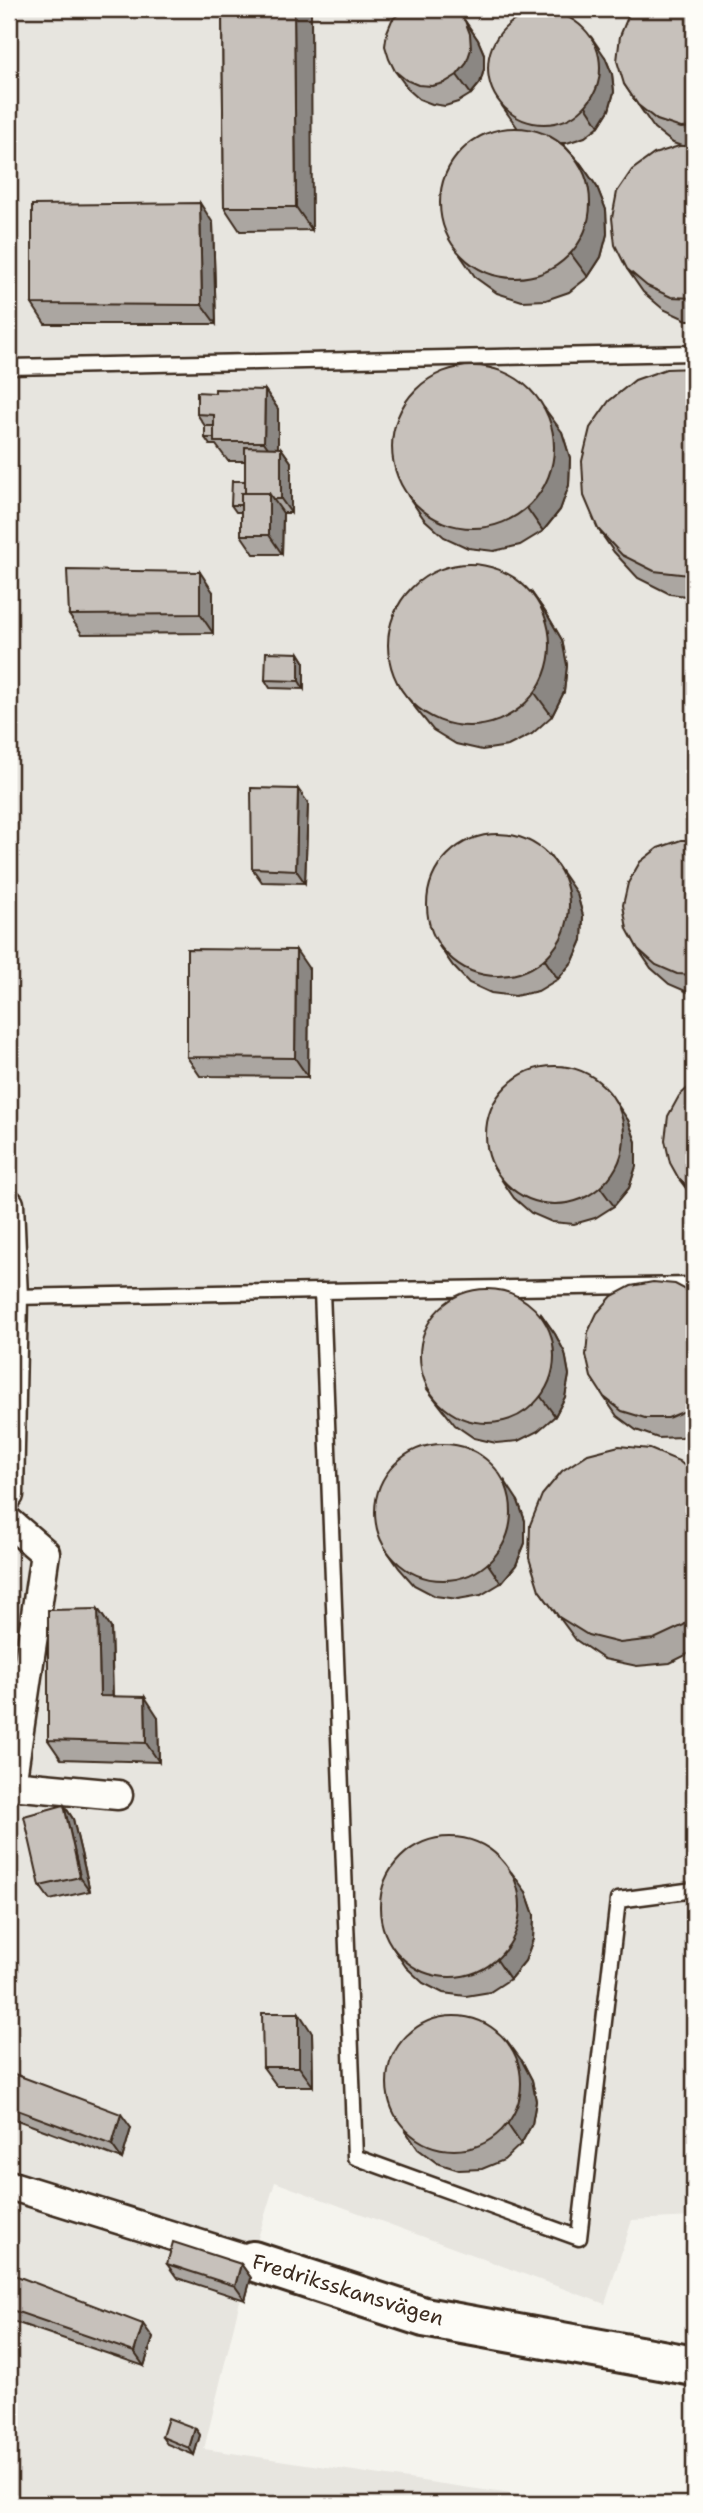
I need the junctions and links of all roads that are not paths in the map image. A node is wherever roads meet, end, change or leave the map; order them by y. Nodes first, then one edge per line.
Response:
1 (694, 354) edge
2 (9, 367) edge
3 (9, 1204) edge
4 (694, 1285) edge
5 (322, 1291) junction
6 (13, 1297) junction
7 (9, 1495) edge
8 (9, 1522) edge
9 (118, 1795) dead end
10 (694, 1890) edge
11 (9, 2185) edge
12 (253, 2261) joint
13 (694, 2366) edge

1 - 2 lane
3 - 6 street
4 - 5 lane
5 - 6 lane
5 - 10 lane
6 - 7 street
8 - 9 street
11 - 12 street, Fredriksskansvägen
12 - 13 main road, Fredriksskansvägen

